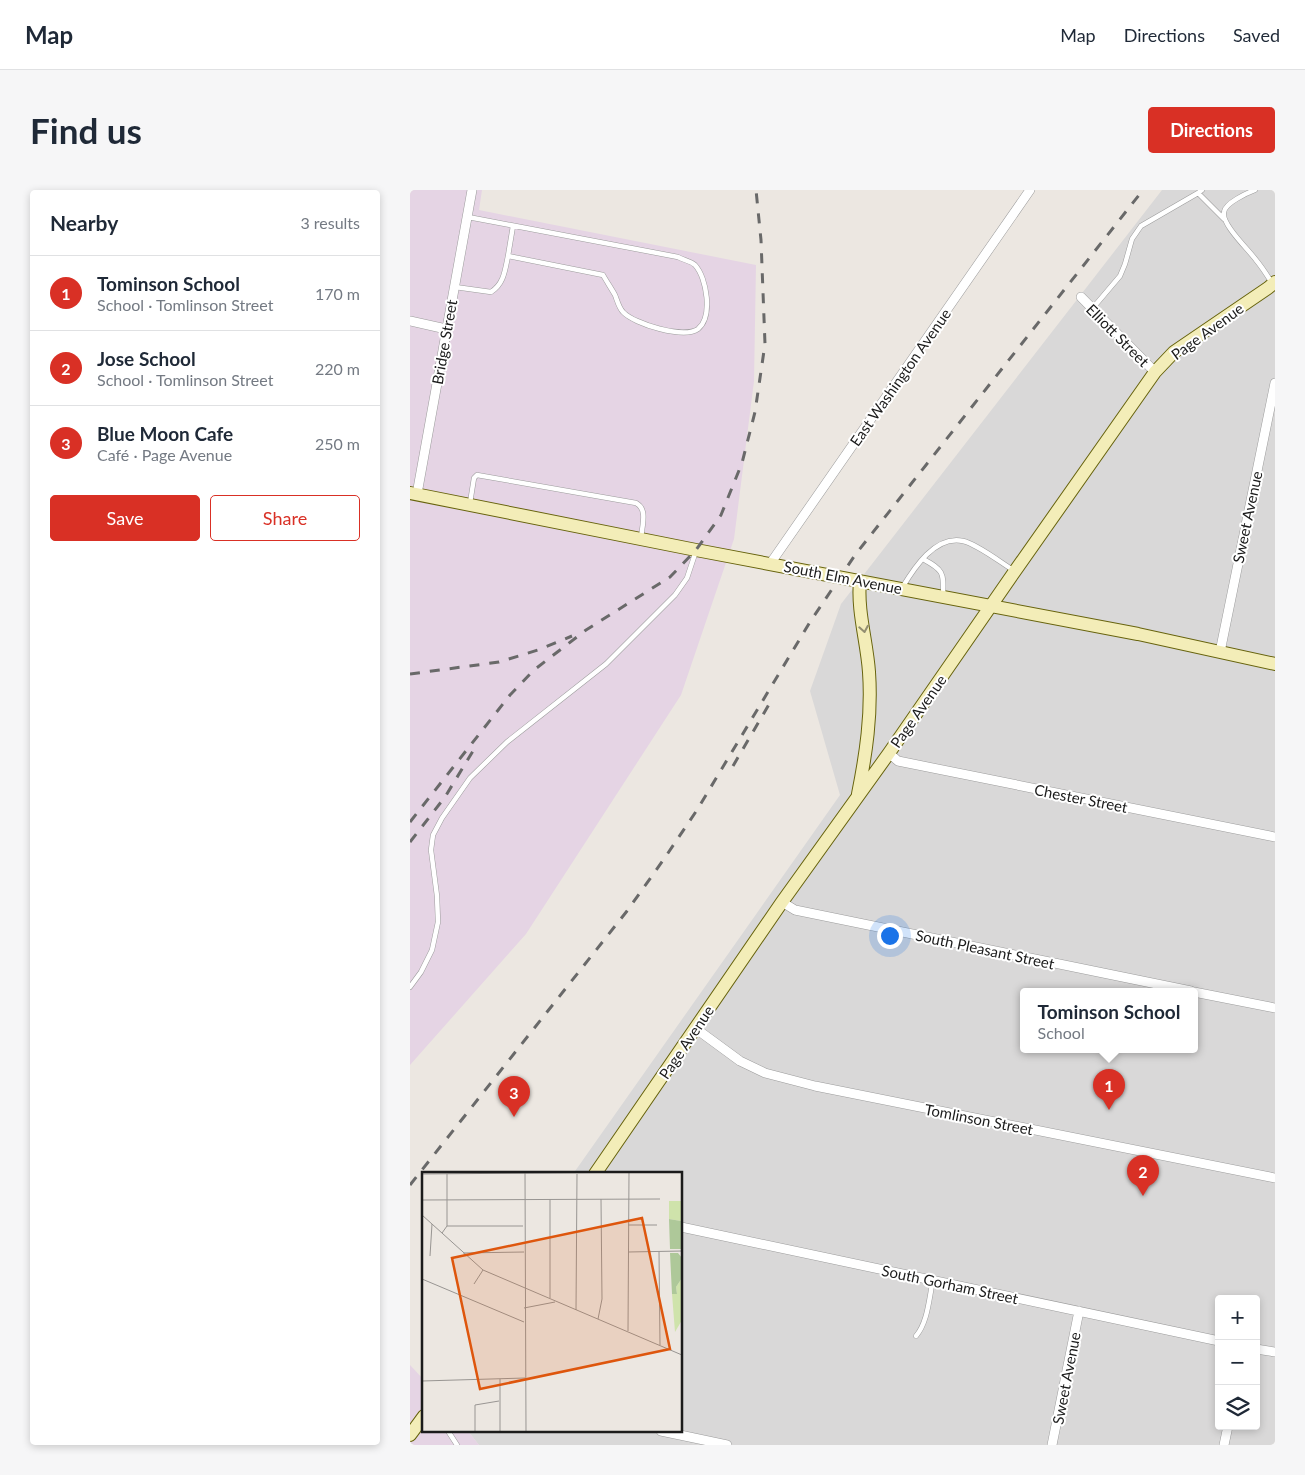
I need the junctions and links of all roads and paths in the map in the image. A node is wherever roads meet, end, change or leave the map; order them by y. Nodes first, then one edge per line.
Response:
1 (472, 190) edge
2 (1030, 190) edge
3 (1255, 190) edge
4 (1200, 191) edge
5 (466, 217) junction
6 (1225, 220) junction
7 (513, 226) junction
8 (508, 256) junction
9 (1274, 283) edge
10 (454, 287) junction
11 (1080, 297) dead end
12 (1092, 309) junction
13 (410, 321) edge
14 (446, 329) junction
15 (1155, 372) junction
16 (1275, 383) edge
17 (414, 494) edge
18 (470, 504) junction
19 (640, 538) junction
20 (696, 550) junction
21 (923, 559) junction
22 (770, 564) junction
23 (1015, 571) junction
24 (860, 581) junction
25 (901, 588) junction
26 (943, 596) junction
27 (992, 605) junction
28 (1220, 652) junction
29 (1275, 664) edge
30 (889, 753) junction
31 (857, 798) junction
32 (1275, 837) edge
33 (782, 902) junction
34 (410, 988) edge
35 (1173, 988) edge
36 (1198, 993) edge
37 (1275, 1008) edge
38 (695, 1028) junction
39 (597, 1172) edge
40 (1275, 1178) edge
41 (682, 1227) edge
42 (933, 1280) junction
43 (1079, 1311) junction
44 (916, 1336) dead end
45 (1215, 1340) edge
46 (1260, 1350) edge
47 (1275, 1352) edge
48 (422, 1419) edge
49 (1227, 1430) edge
50 (449, 1432) edge
51 (666, 1432) edge
52 (410, 1435) edge
53 (457, 1445) edge
54 (728, 1445) edge
55 (1052, 1445) edge
56 (1224, 1445) edge

1 - 5 street, Bridge Street
2 - 22 street, East Washington Avenue
3 - 6 lane
4 - 6 lane
4 - 12 lane
5 - 7 lane
5 - 10 street, Bridge Street
6 - 9 lane
7 - 8 lane
7 - 8 lane
8 - 10 lane
9 - 15 street, Page Avenue
10 - 14 street, Bridge Street
11 - 12 street, Elliott Street
12 - 15 street, Elliott Street
13 - 14 street
14 - 17 street, Bridge Street
15 - 23 street, Page Avenue
16 - 28 street, Sweet Avenue
17 - 18 street, South Elm Avenue
18 - 19 street, South Elm Avenue
18 - 19 lane
19 - 20 street, South Elm Avenue
20 - 22 street, South Elm Avenue
20 - 34 lane
21 - 23 lane
21 - 25 lane
21 - 26 lane
22 - 24 street, South Elm Avenue
23 - 27 street, Page Avenue
24 - 25 street, South Elm Avenue
24 -> 31 street
25 - 26 street, South Elm Avenue
26 - 27 street, South Elm Avenue
27 - 28 street, South Elm Avenue
27 - 30 street, Page Avenue
28 - 29 street, South Elm Avenue
30 - 31 street, Page Avenue
30 - 32 street, Chester Street
31 - 33 street, Page Avenue
33 - 35 street, South Pleasant Street
33 - 38 street, Page Avenue
36 - 37 street, South Pleasant Street
38 - 39 street, Page Avenue
38 - 40 street, Tomlinson Street
41 - 42 street, South Gorham Street
42 - 43 street, South Gorham Street
42 - 44 lane
43 - 45 street, South Gorham Street
43 - 55 street, Sweet Avenue
46 - 47 street
48 - 52 street
49 - 56 street
50 - 53 lane
51 - 54 street

